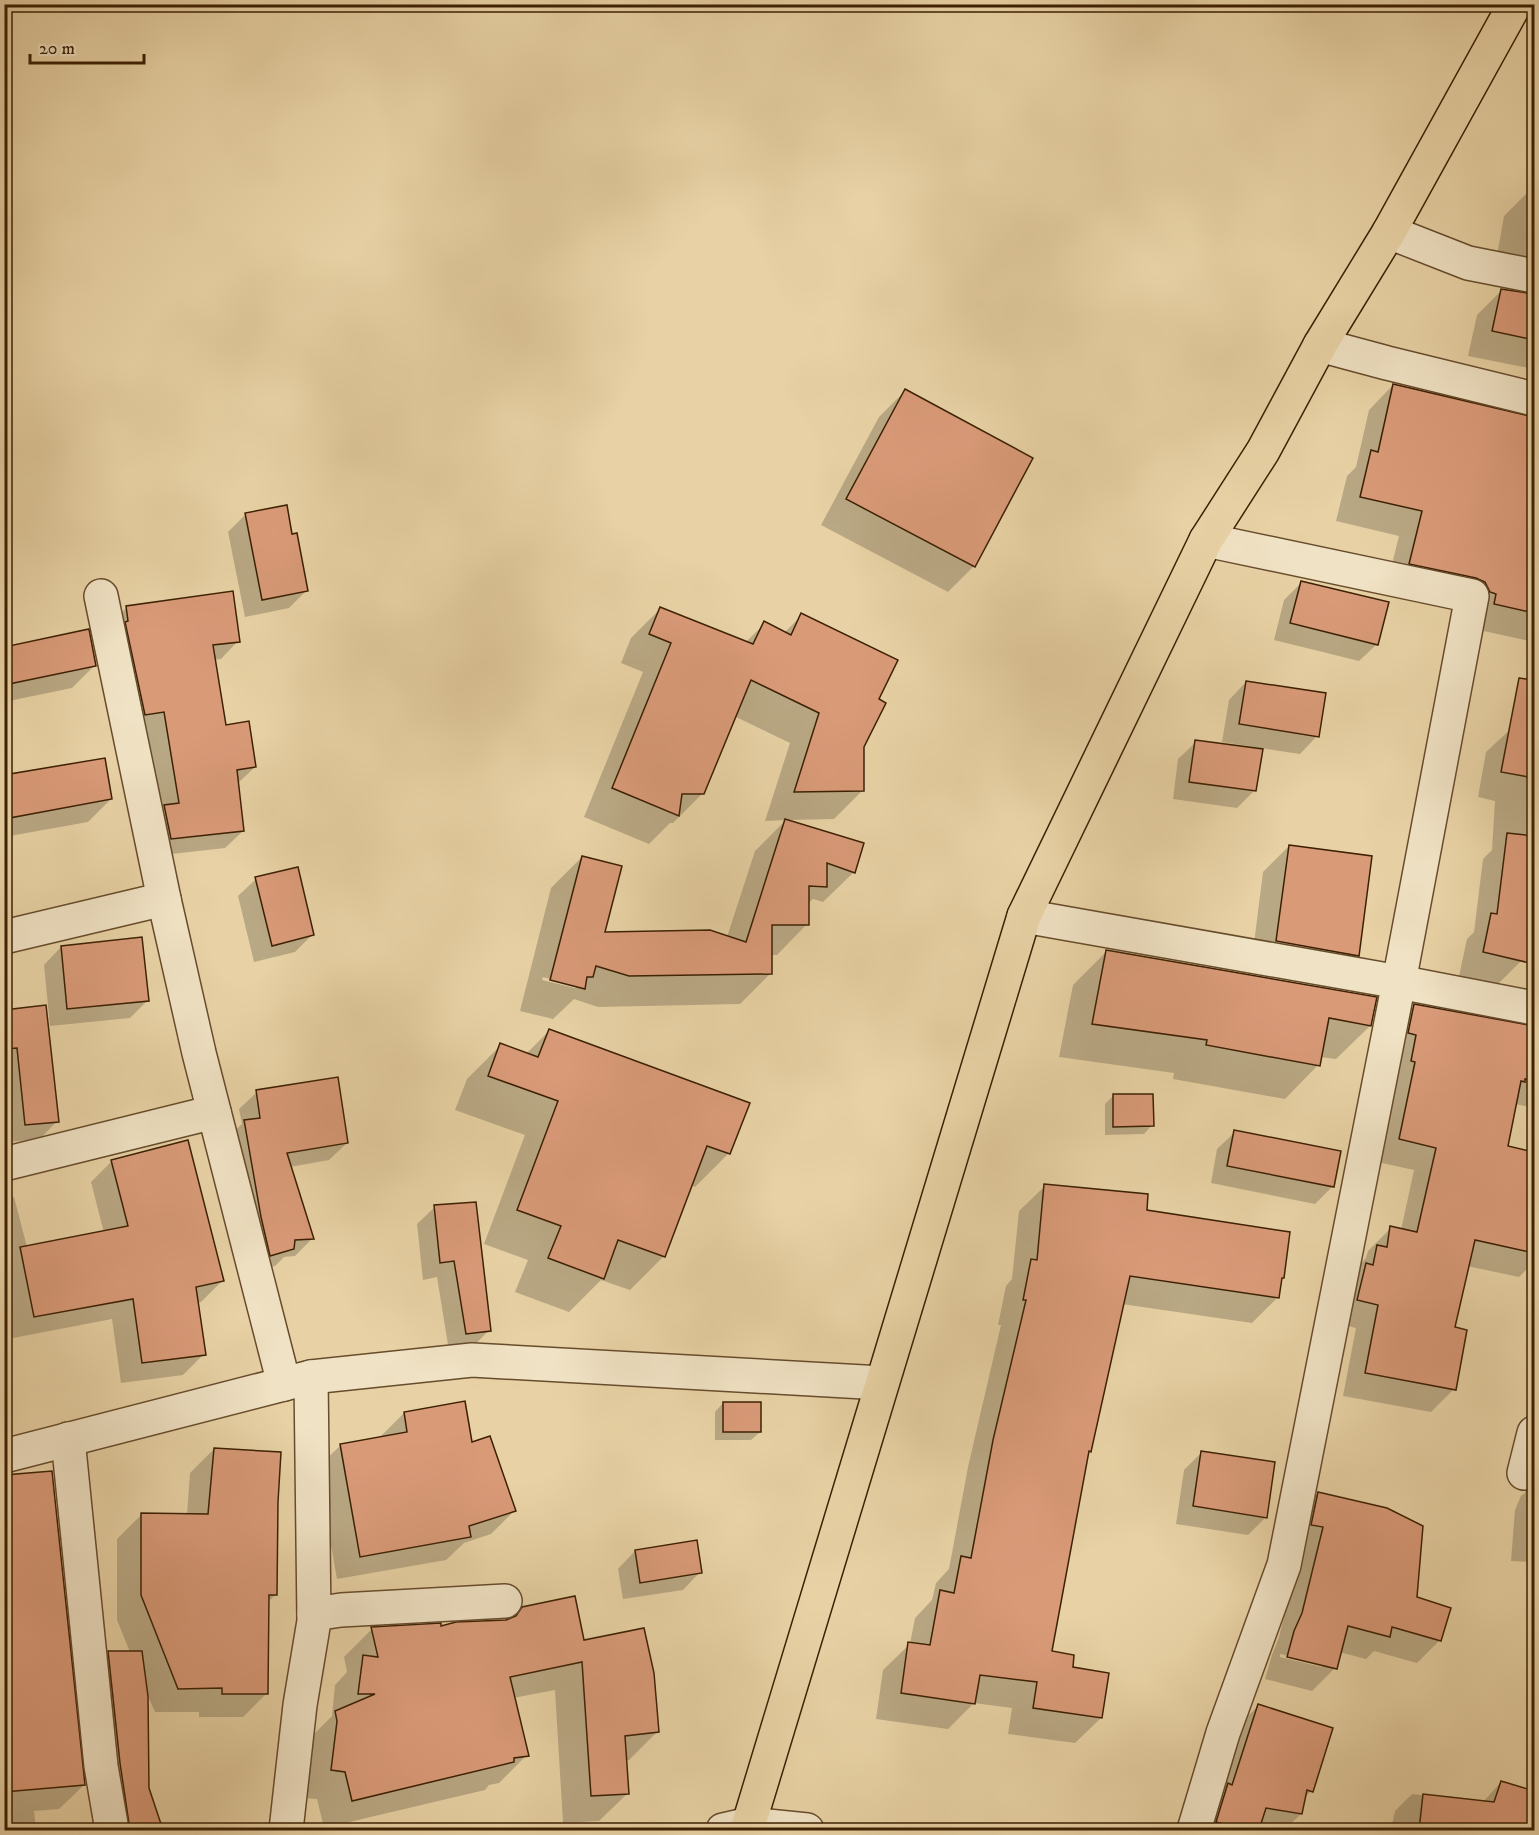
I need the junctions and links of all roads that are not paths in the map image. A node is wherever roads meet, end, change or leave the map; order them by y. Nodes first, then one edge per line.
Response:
1 (1515, 4) edge
2 (1389, 232) junction
3 (1534, 276) edge
4 (1320, 345) junction
5 (1534, 399) edge
6 (1206, 540) junction
7 (101, 596) dead end
8 (164, 898) junction
9 (1024, 916) junction
10 (4, 937) edge
11 (1399, 982) junction
12 (1534, 1008) edge
13 (214, 1112) junction
14 (4, 1164) edge
15 (297, 1381) junction
16 (882, 1383) junction
17 (1534, 1433) edge
18 (68, 1439) junction
19 (4, 1456) edge
20 (1524, 1473) dead end
21 (506, 1601) dead end
22 (314, 1614) junction
23 (740, 1828) edge
24 (112, 1830) edge
25 (286, 1830) edge
26 (807, 1830) edge
27 (1194, 1830) edge

1 - 2 main road
2 - 3 street
2 - 4 main road
4 - 5 street
4 - 6 main road
6 - 9 main road
6 - 11 street
7 - 8 street
8 - 10 street
8 - 13 street
9 - 11 street
9 - 16 main road
11 - 12 street
11 - 27 street
13 - 14 street
13 - 15 street
15 - 16 street
15 - 18 street
15 - 22 street
16 - 23 main road
17 - 20 street
18 - 19 street
18 - 24 street
21 - 22 street
22 - 25 street
23 - 26 street

